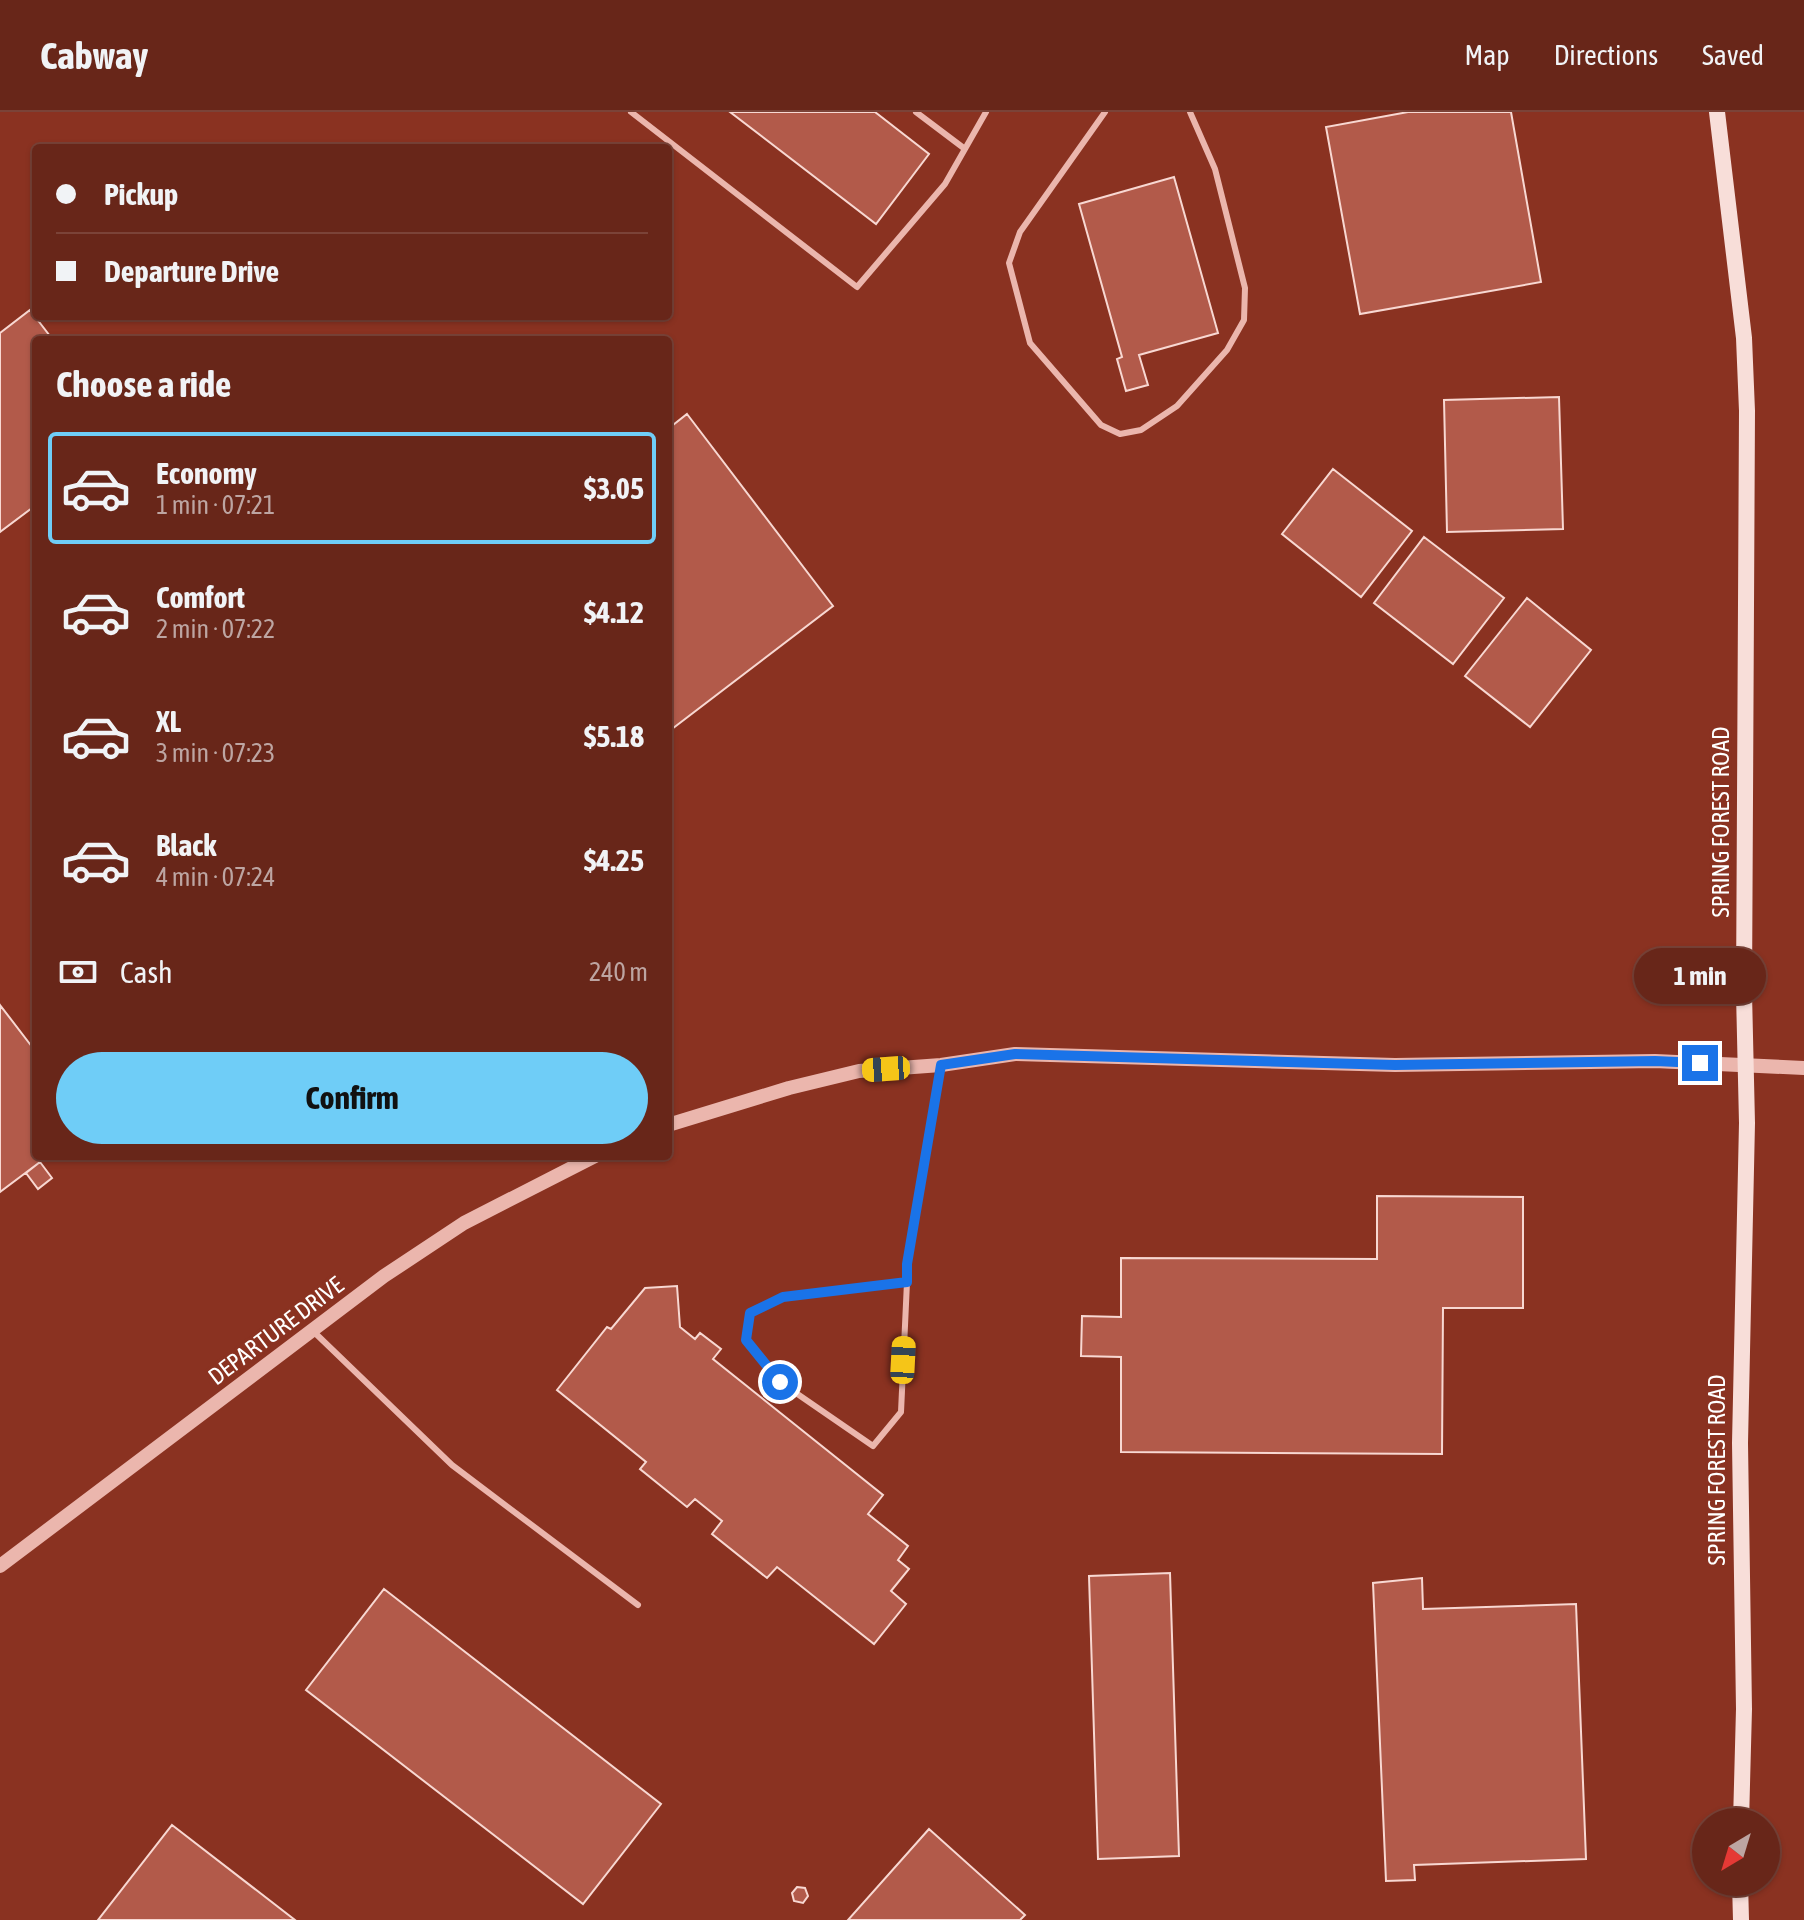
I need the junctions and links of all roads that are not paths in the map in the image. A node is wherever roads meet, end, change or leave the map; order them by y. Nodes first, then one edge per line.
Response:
1 (631, 112) edge
2 (916, 112) edge
3 (986, 112) edge
4 (1105, 112) edge
5 (1190, 112) edge
6 (1717, 112) edge
7 (965, 149) junction
8 (941, 1065) junction
9 (1747, 1066) junction
10 (1804, 1068) edge
11 (672, 1124) edge
12 (587, 1160) edge
13 (907, 1282) junction
14 (312, 1331) junction
15 (0, 1566) edge
16 (638, 1605) dead end
17 (1741, 1808) edge
18 (1740, 1896) edge
19 (1741, 1920) edge

1 - 7 lane
2 - 7 lane
3 - 7 lane
4 - 5 lane
6 - 9 main road, SPRING FOREST ROAD
8 - 9 street
8 - 11 street
8 - 13 lane
9 - 10 street
9 - 17 main road, SPRING FOREST ROAD
12 - 14 street, DEPARTURE DRIVE
13 - 13 lane
14 - 15 street, DEPARTURE DRIVE
14 - 16 lane
18 - 19 main road

